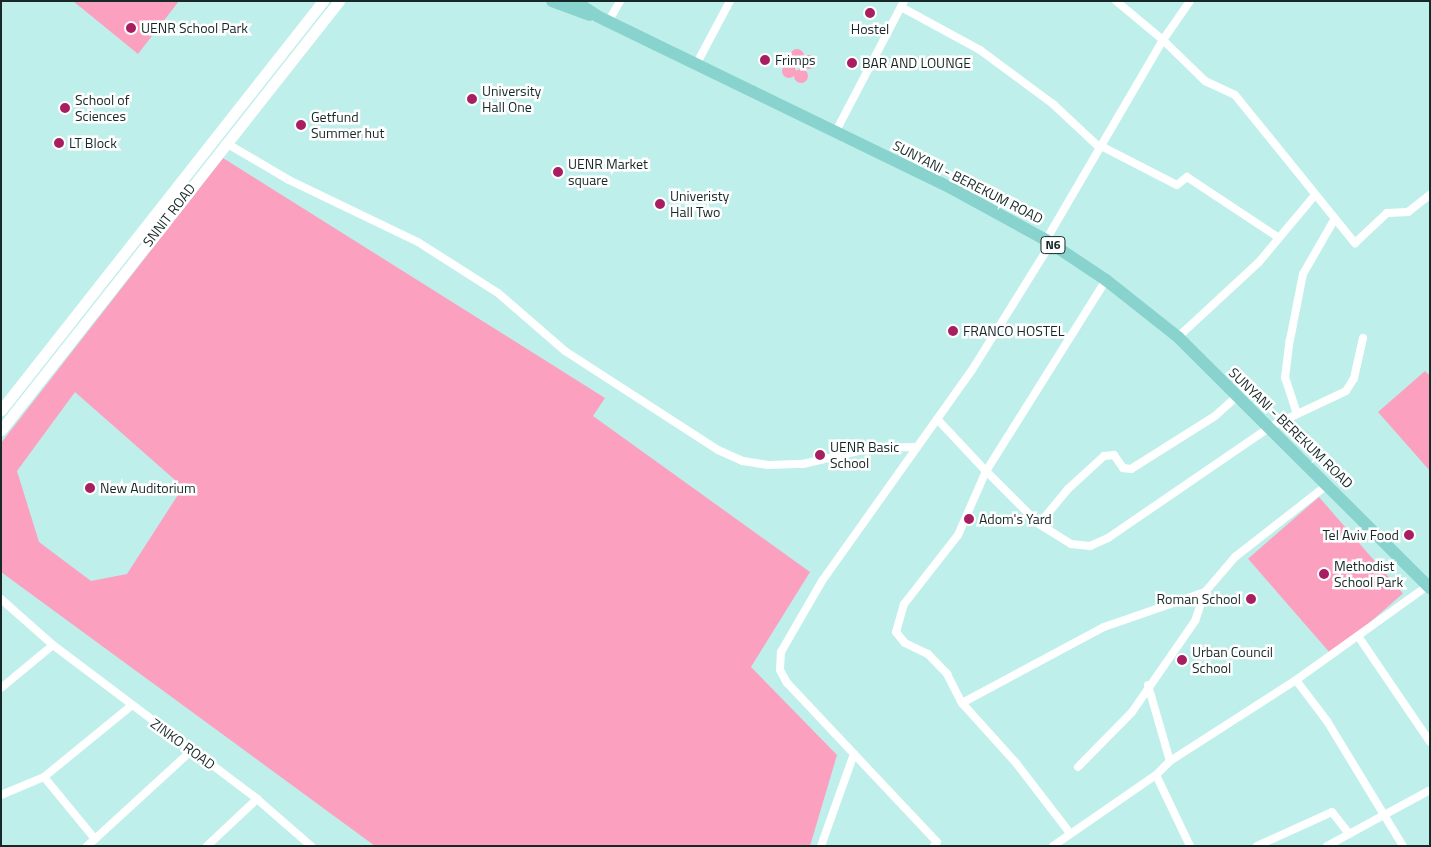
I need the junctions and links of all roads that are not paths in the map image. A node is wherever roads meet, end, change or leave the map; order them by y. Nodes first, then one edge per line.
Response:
1 (323, 1) edge
2 (339, 1) edge
3 (552, 1) edge
4 (575, 1) edge
5 (620, 1) edge
6 (730, 1) edge
7 (1116, 1) edge
8 (1190, 1) edge
9 (903, 4) edge
10 (603, 19) junction
11 (1163, 40) junction
12 (697, 63) junction
13 (835, 133) junction
14 (226, 143) junction
15 (1100, 147) junction
16 (1315, 194) junction
17 (1430, 195) edge
18 (1334, 220) junction
19 (145, 236) junction
20 (1279, 238) junction
21 (1049, 242) junction
22 (135, 249) junction
23 (1106, 280) junction
24 (1178, 338) junction
25 (1362, 338) dead end
26 (1237, 396) junction
27 (1, 410) edge
28 (1297, 414) junction
29 (937, 418) junction
30 (1270, 427) junction
31 (1, 430) edge
32 (916, 447) junction
33 (986, 471) junction
34 (1328, 485) junction
35 (1039, 524) junction
36 (1429, 586) edge
37 (1205, 592) junction
38 (1, 599) edge
39 (1358, 636) junction
40 (53, 645) junction
41 (1296, 680) junction
42 (1148, 685) junction
43 (1, 688) edge
44 (962, 704) junction
45 (131, 706) junction
46 (1430, 742) edge
47 (192, 750) junction
48 (854, 754) junction
49 (1170, 761) junction
50 (1078, 767) dead end
51 (1156, 775) junction
52 (44, 777) junction
53 (1430, 790) edge
54 (1, 795) edge
55 (257, 799) junction
56 (1384, 815) junction
57 (1070, 833) junction
58 (1349, 834) junction
59 (95, 839) junction
60 (938, 844) edge
61 (87, 846) edge
62 (207, 846) edge
63 (311, 846) edge
64 (821, 846) edge
65 (1053, 846) edge
66 (1190, 846) edge
67 (1257, 846) edge
68 (1327, 846) edge
69 (1402, 846) edge

1 - 19 street, SNNIT ROAD
2 - 14 street, SNNIT ROAD
3 - 10 main road, SUNYANI - BEREKUM ROAD / N6
4 - 10 main road, SUNYANI - BEREKUM ROAD / N6
5 - 10 street
6 - 12 street
7 - 11 street
8 - 11 street
9 - 13 street
9 - 15 street
10 - 12 main road, SUNYANI - BEREKUM ROAD / N6
11 - 15 street
11 - 16 street
12 - 13 main road, SUNYANI - BEREKUM ROAD / N6
13 - 21 main road, SUNYANI - BEREKUM ROAD / N6
14 - 19 street, SNNIT ROAD
14 - 32 street
15 - 20 street
15 - 21 street
16 - 18 street
16 - 20 street
17 - 18 street
18 - 28 street
19 - 22 street, SNNIT ROAD
20 - 24 street
21 - 23 main road, SUNYANI - BEREKUM ROAD / N6
21 - 29 street
22 - 27 street, SNNIT ROAD
22 - 31 street, SNNIT ROAD
23 - 24 main road, SUNYANI - BEREKUM ROAD / N6
23 - 33 street
24 - 26 main road, SUNYANI - BEREKUM ROAD / N6
25 - 28 street
26 - 30 main road, SUNYANI - BEREKUM ROAD / N6
26 - 35 street
28 - 30 street
29 - 32 street
29 - 33 street
30 - 34 main road, SUNYANI - BEREKUM ROAD / N6
30 - 35 street
32 - 48 street
33 - 35 street
33 - 44 street
34 - 36 main road, SUNYANI - BEREKUM ROAD / N6
34 - 37 street
36 - 39 street
37 - 42 street
37 - 44 street
38 - 40 street, ZINKO ROAD
39 - 41 street
39 - 46 street
40 - 43 street
40 - 45 street, ZINKO ROAD
41 - 49 street
41 - 56 street
42 - 49 street
42 - 50 street
44 - 57 street
45 - 47 street, ZINKO ROAD
45 - 52 street
47 - 55 street, ZINKO ROAD
47 - 59 street
48 - 60 street
48 - 64 street
49 - 51 street
51 - 57 street
51 - 66 street
52 - 54 street
52 - 59 street
53 - 56 street
55 - 62 street
55 - 63 street, ZINKO ROAD
56 - 58 street
56 - 69 street
57 - 65 street
58 - 67 street
58 - 68 street
59 - 61 street

